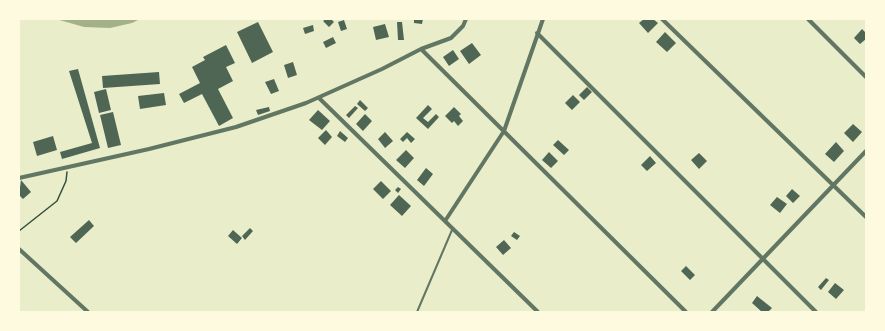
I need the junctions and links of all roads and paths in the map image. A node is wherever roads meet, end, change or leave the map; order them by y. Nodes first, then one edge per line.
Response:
1 (462, 19) edge
2 (466, 19) edge
3 (543, 19) edge
4 (662, 19) edge
5 (808, 19) edge
6 (463, 26) junction
7 (537, 33) junction
8 (421, 49) junction
9 (866, 77) edge
10 (319, 98) junction
11 (504, 131) junction
12 (866, 151) edge
13 (67, 168) junction
14 (19, 178) edge
15 (832, 185) junction
16 (866, 217) edge
17 (445, 222) junction
18 (453, 229) junction
19 (19, 231) edge
20 (19, 249) edge
21 (762, 258) junction
22 (88, 312) edge
23 (417, 312) edge
24 (538, 312) edge
25 (686, 312) edge
26 (712, 312) edge
27 (816, 312) edge

1 - 6 street
2 - 6 street
3 - 7 street
4 - 15 street
5 - 9 street
6 - 8 street
7 - 11 street
7 - 21 street
8 - 10 street
8 - 11 street
10 - 13 street
10 - 17 street
11 - 17 street
11 - 25 street
12 - 15 street
13 - 14 street
13 - 19 path
15 - 16 street
15 - 21 street
17 - 18 street
18 - 23 lane
18 - 24 street
20 - 22 street
21 - 26 street
21 - 27 street

